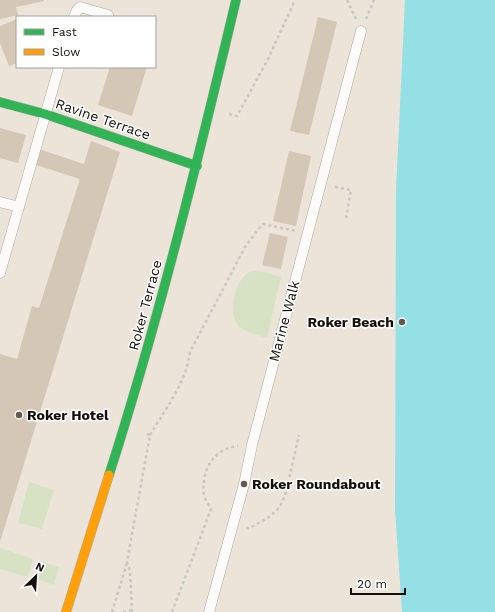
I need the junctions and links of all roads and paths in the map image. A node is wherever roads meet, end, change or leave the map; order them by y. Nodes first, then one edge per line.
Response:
1 (236, 0) edge
2 (295, 0) edge
3 (347, 0) edge
4 (374, 0) edge
5 (108, 15) dead end
6 (74, 16) edge
7 (361, 31) junction
8 (59, 68) edge
9 (0, 102) edge
10 (45, 114) junction
11 (237, 116) dead end
12 (196, 166) junction
13 (351, 190) dead end
14 (0, 202) edge
15 (19, 207) junction
16 (346, 218) dead end
17 (308, 233) junction
18 (4, 240) edge
19 (0, 273) edge
20 (143, 432) dead end
21 (150, 434) junction
22 (299, 435) dead end
23 (252, 445) junction
24 (231, 531) junction
25 (127, 562) junction
26 (132, 611) edge
27 (66, 612) edge
28 (112, 612) edge
29 (123, 612) edge
30 (172, 612) edge
31 (209, 612) edge

1 - 12 main road, Roker Terrace
2 - 11 path
3 - 7 path
4 - 7 path
5 - 6 lane
7 - 17 lane, Marine Walk
8 - 10 lane
9 - 10 main road, Ravine Terrace
10 - 12 main road, Ravine Terrace
10 - 15 lane
12 - 27 main road, Roker Terrace
13 - 16 path
14 - 15 lane
15 - 18 lane
17 - 21 path
17 - 23 lane, Marine Walk
18 - 19 lane
20 - 21 path
21 - 25 path
22 - 24 path
23 - 24 lane, Marine Walk
23 - 30 path
24 - 31 lane, Marine Walk
25 - 26 path
25 - 28 path
26 - 29 path

